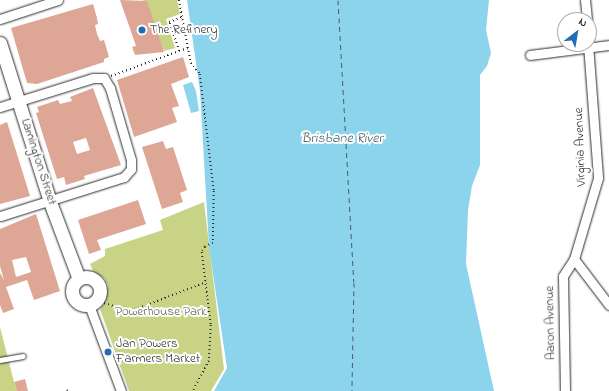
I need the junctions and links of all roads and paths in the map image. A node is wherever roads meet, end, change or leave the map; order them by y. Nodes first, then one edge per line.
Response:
1 (58, 0) edge
2 (179, 0) edge
3 (585, 0) edge
4 (586, 12) edge
5 (182, 17) junction
6 (0, 19) edge
7 (0, 43) edge
8 (609, 45) edge
9 (597, 46) edge
10 (188, 48) junction
11 (557, 51) edge
12 (179, 52) junction
13 (588, 52) edge
14 (530, 56) dead end
15 (104, 78) junction
16 (18, 102) junction
17 (0, 107) edge
18 (50, 202) junction
19 (0, 216) edge
20 (574, 259) junction
21 (79, 279) junction
22 (206, 282) junction
23 (104, 303) dead end
24 (89, 305) junction
25 (609, 305) edge
26 (23, 356) dead end
27 (0, 360) edge
28 (121, 391) edge
29 (193, 391) edge
30 (564, 391) edge

1 - 6 street
2 - 5 path
3 - 4 street
5 - 10 path
5 - 12 path
7 - 16 street, Lamington Street
8 - 9 street
10 - 12 path
10 - 22 path
11 - 14 street
12 - 15 path
13 - 20 street, Virginia Avenue
15 - 16 street
15 - 18 street
16 - 17 street
16 - 18 street, Lamington Street
18 - 19 street
18 - 21 street, Lamington Street
20 - 25 street
20 - 30 street, Aaron Avenue
21 - 24 street
21 - 24 street
22 - 23 path
22 - 29 path
24 - 28 street
26 - 27 lane

